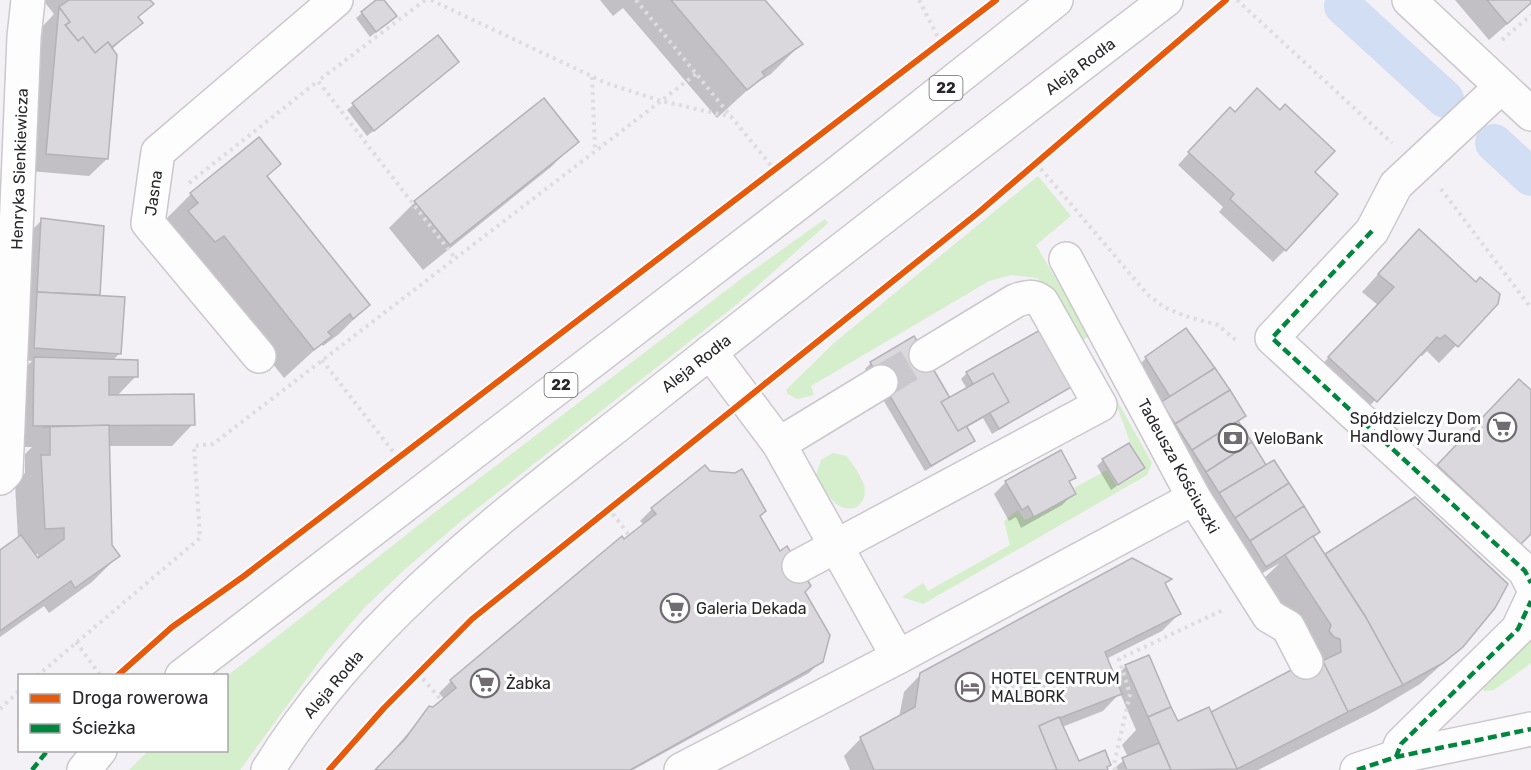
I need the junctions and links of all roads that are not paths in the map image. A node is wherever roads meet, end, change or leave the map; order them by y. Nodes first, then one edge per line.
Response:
1 (28, 0) edge
2 (336, 0) edge
3 (1056, 0) edge
4 (1166, 0) edge
5 (1409, 0) edge
6 (12, 38) edge
7 (1502, 87) junction
8 (1531, 114) edge
9 (1066, 259) dead end
10 (710, 352) junction
11 (926, 355) tunnel mouth
12 (258, 356) dead end
13 (881, 382) tunnel mouth
14 (779, 444) junction
15 (0, 478) edge
16 (1194, 498) junction
17 (837, 544) junction
18 (799, 566) dead end
19 (1531, 583) edge
20 (1531, 601) edge
21 (898, 657) junction
22 (1306, 662) dead end
23 (183, 674) edge
24 (1531, 729) edge
25 (98, 752) edge
26 (1396, 757) junction
27 (84, 770) edge
28 (268, 770) edge
29 (681, 770) edge
30 (1357, 770) edge

1 - 6 main road, Henryka Sienkiewicza
2 - 12 main road, Jasna
3 - 23 main road, 22
4 - 10 main road, Aleja Rodła
5 - 7 main road
6 - 15 main road, Henryka Sienkiewicza
7 - 8 main road
7 - 19 main road
9 - 16 main road, Tadeusza Kościuszki
10 - 14 main road
10 - 28 main road, Aleja Rodła
11 - 17 main road
13 - 14 main road
14 - 17 main road
16 - 21 main road
16 - 22 main road, Tadeusza Kościuszki
17 - 18 main road
17 - 21 main road
20 - 26 main road
21 - 29 main road
24 - 26 main road
25 - 27 main road
26 - 30 main road

